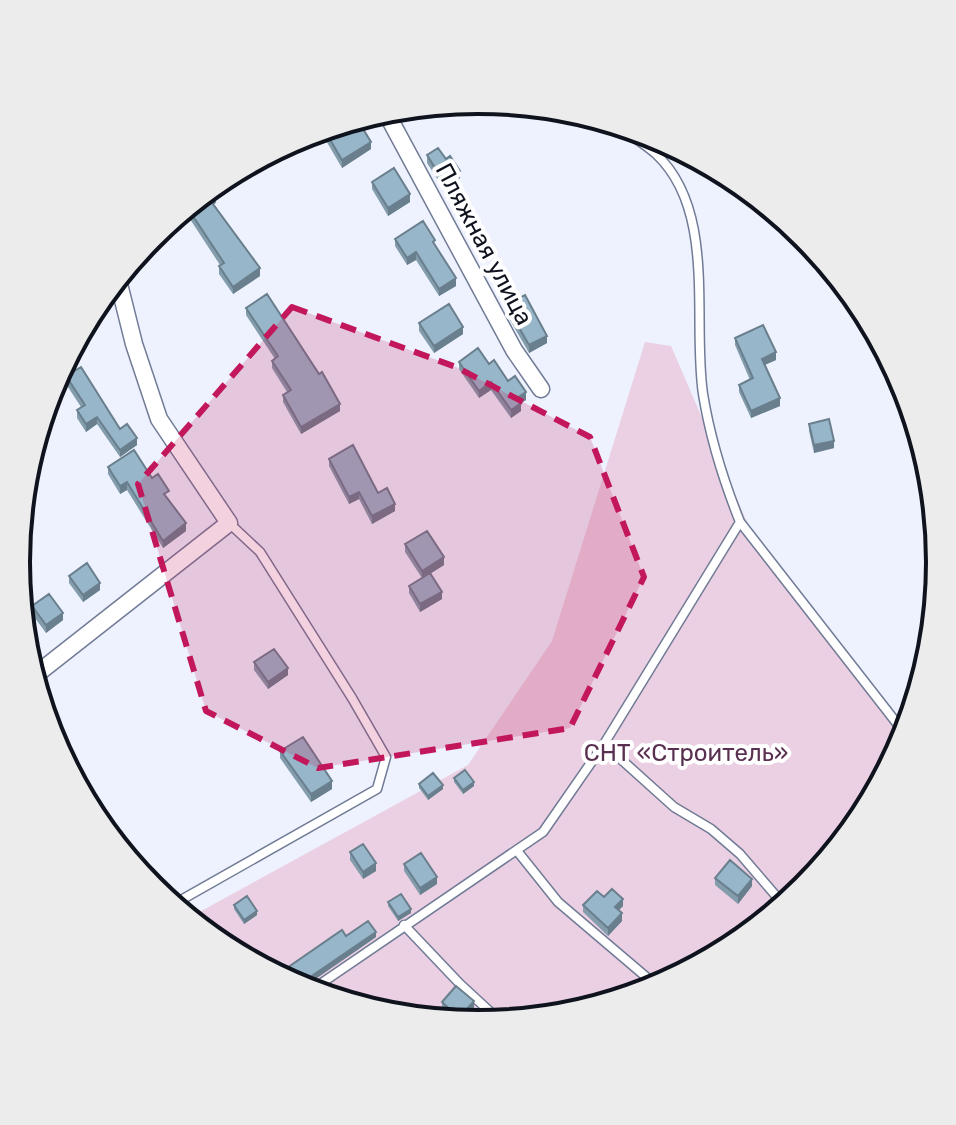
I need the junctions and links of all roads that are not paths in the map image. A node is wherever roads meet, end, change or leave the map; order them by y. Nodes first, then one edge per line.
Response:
1 (392, 123) edge
2 (651, 150) edge
3 (121, 293) edge
4 (541, 389) dead end
5 (740, 522) junction
6 (229, 523) junction
7 (43, 669) edge
8 (896, 723) edge
9 (604, 744) junction
10 (518, 852) junction
11 (776, 896) edge
12 (183, 899) edge
13 (404, 925) junction
14 (646, 977) edge
15 (322, 982) edge
16 (488, 1010) edge

1 - 4 street, Пляжная улица
2 - 5 lane
3 - 6 street
5 - 8 lane
5 - 9 lane
6 - 7 street
6 - 12 lane
9 - 10 lane
9 - 11 lane
10 - 13 lane
10 - 14 lane
13 - 15 lane
13 - 16 lane

